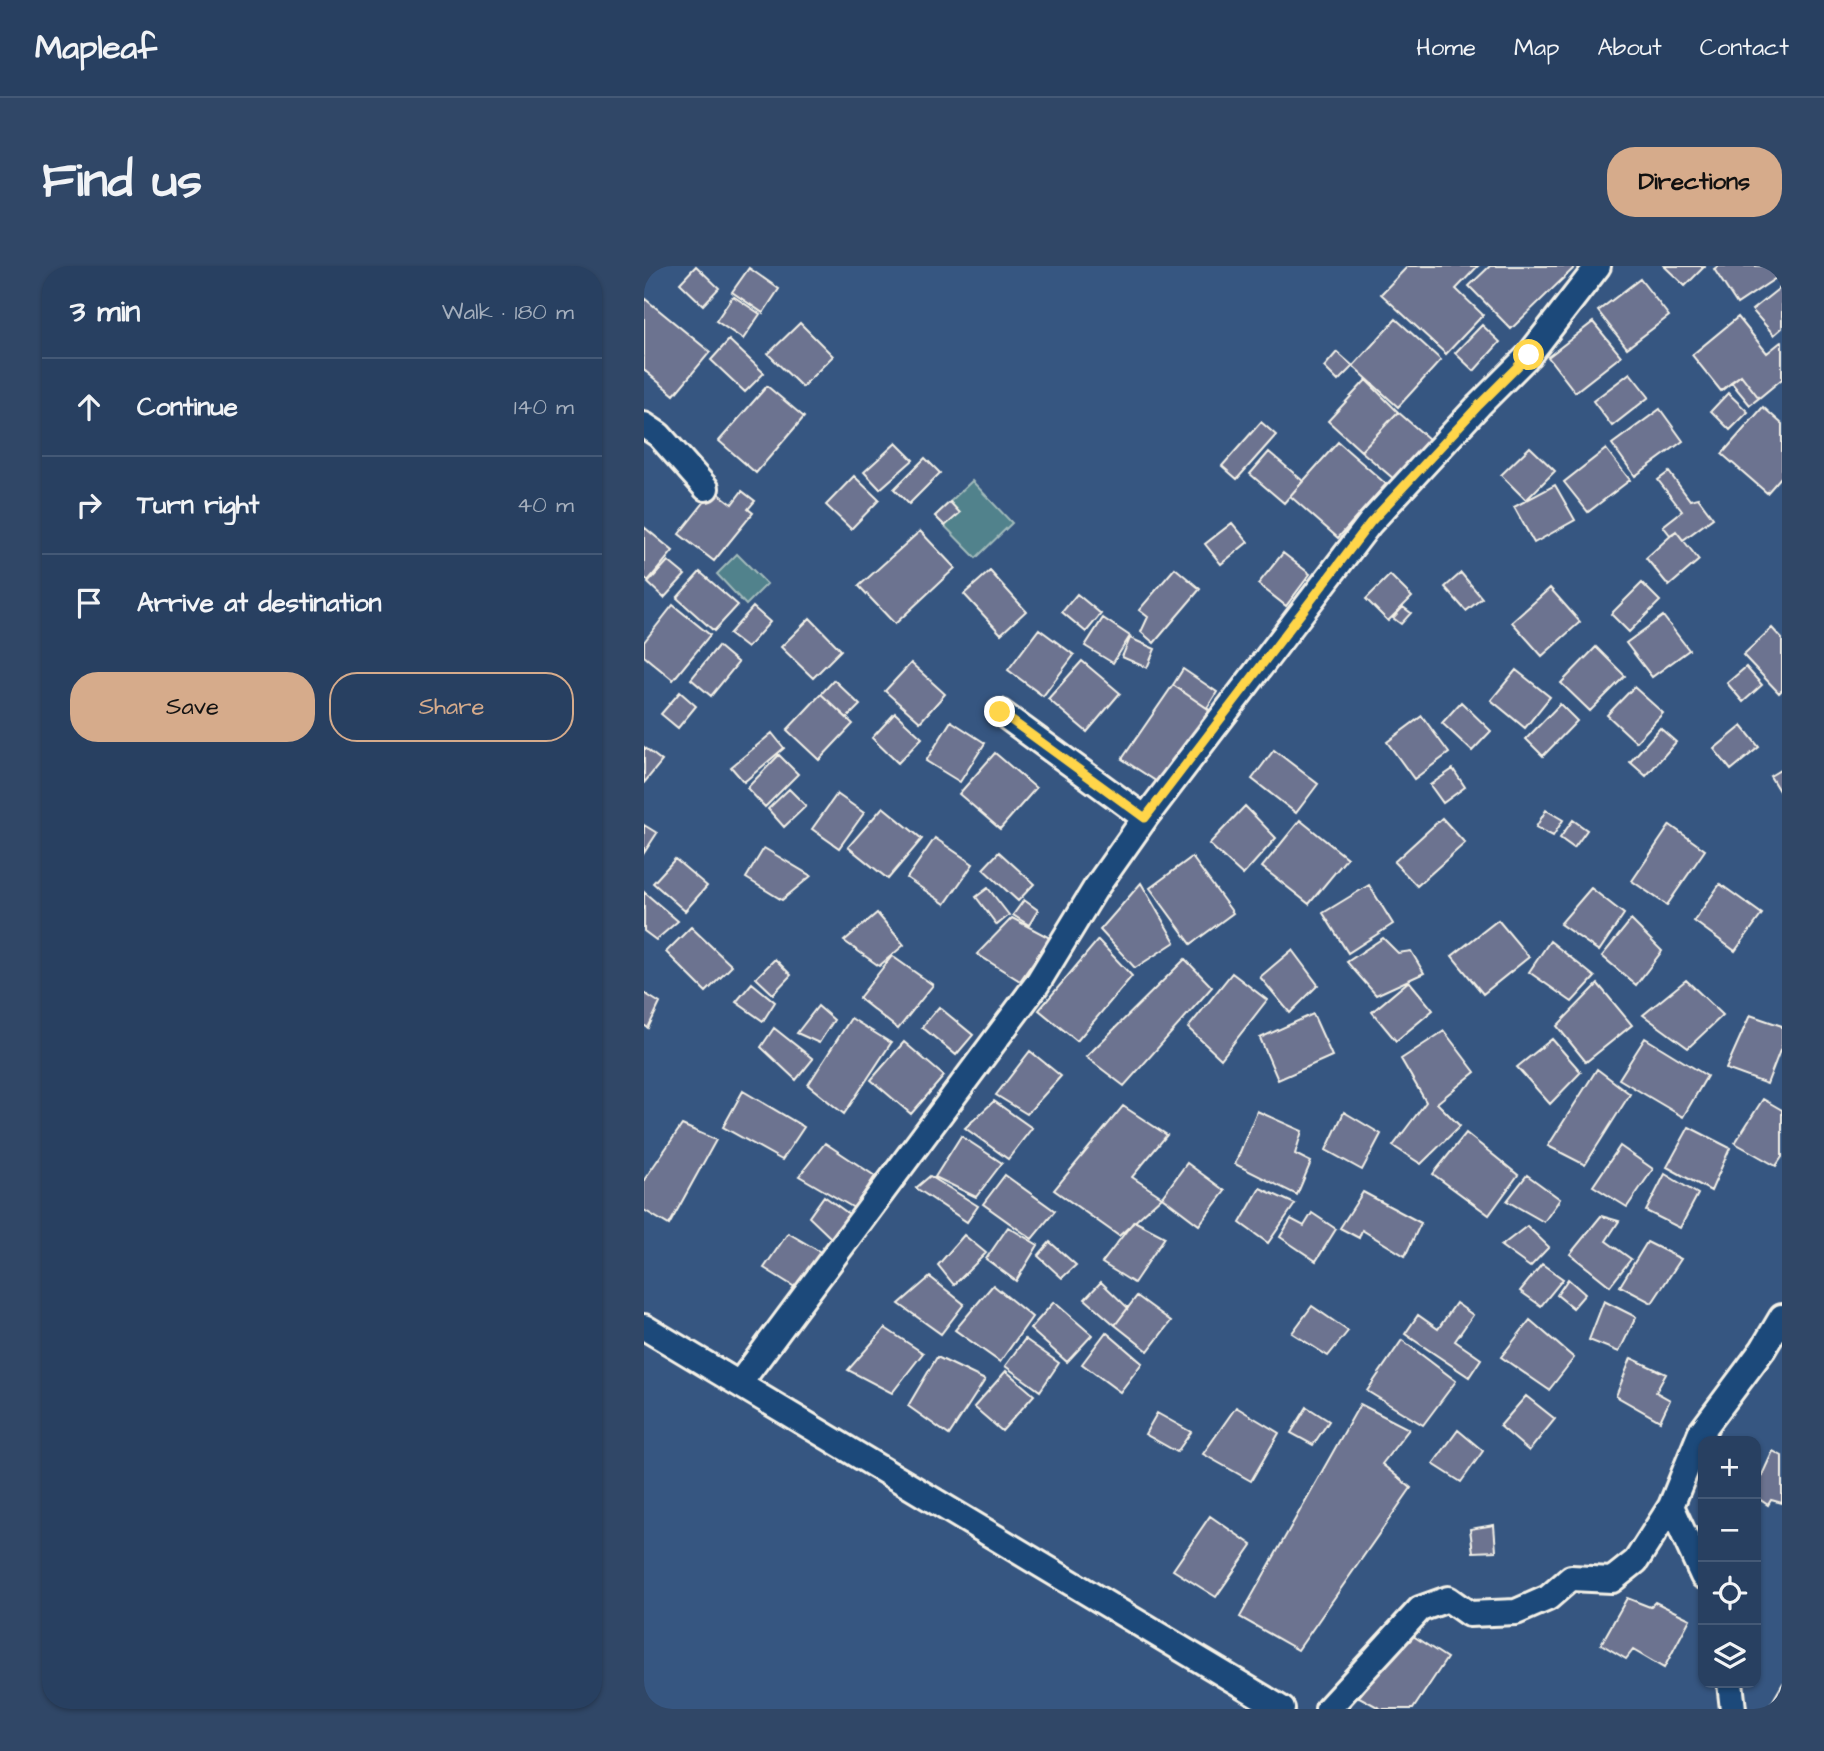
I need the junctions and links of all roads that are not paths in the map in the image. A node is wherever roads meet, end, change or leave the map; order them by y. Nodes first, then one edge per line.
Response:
1 (1598, 266) edge
2 (644, 425) edge
3 (706, 488) dead end
4 (1000, 712) dead end
5 (1145, 818) junction
6 (1782, 1317) edge
7 (644, 1328) edge
8 (738, 1384) junction
9 (1671, 1506) junction
10 (1698, 1565) edge
11 (1731, 1688) edge
12 (1282, 1709) edge
13 (1328, 1709) edge
14 (1733, 1709) edge

1 - 5 street
2 - 3 street
4 - 5 street
5 - 8 street
6 - 9 street
7 - 8 street
8 - 12 street
9 - 10 street
9 - 13 street
11 - 14 street

